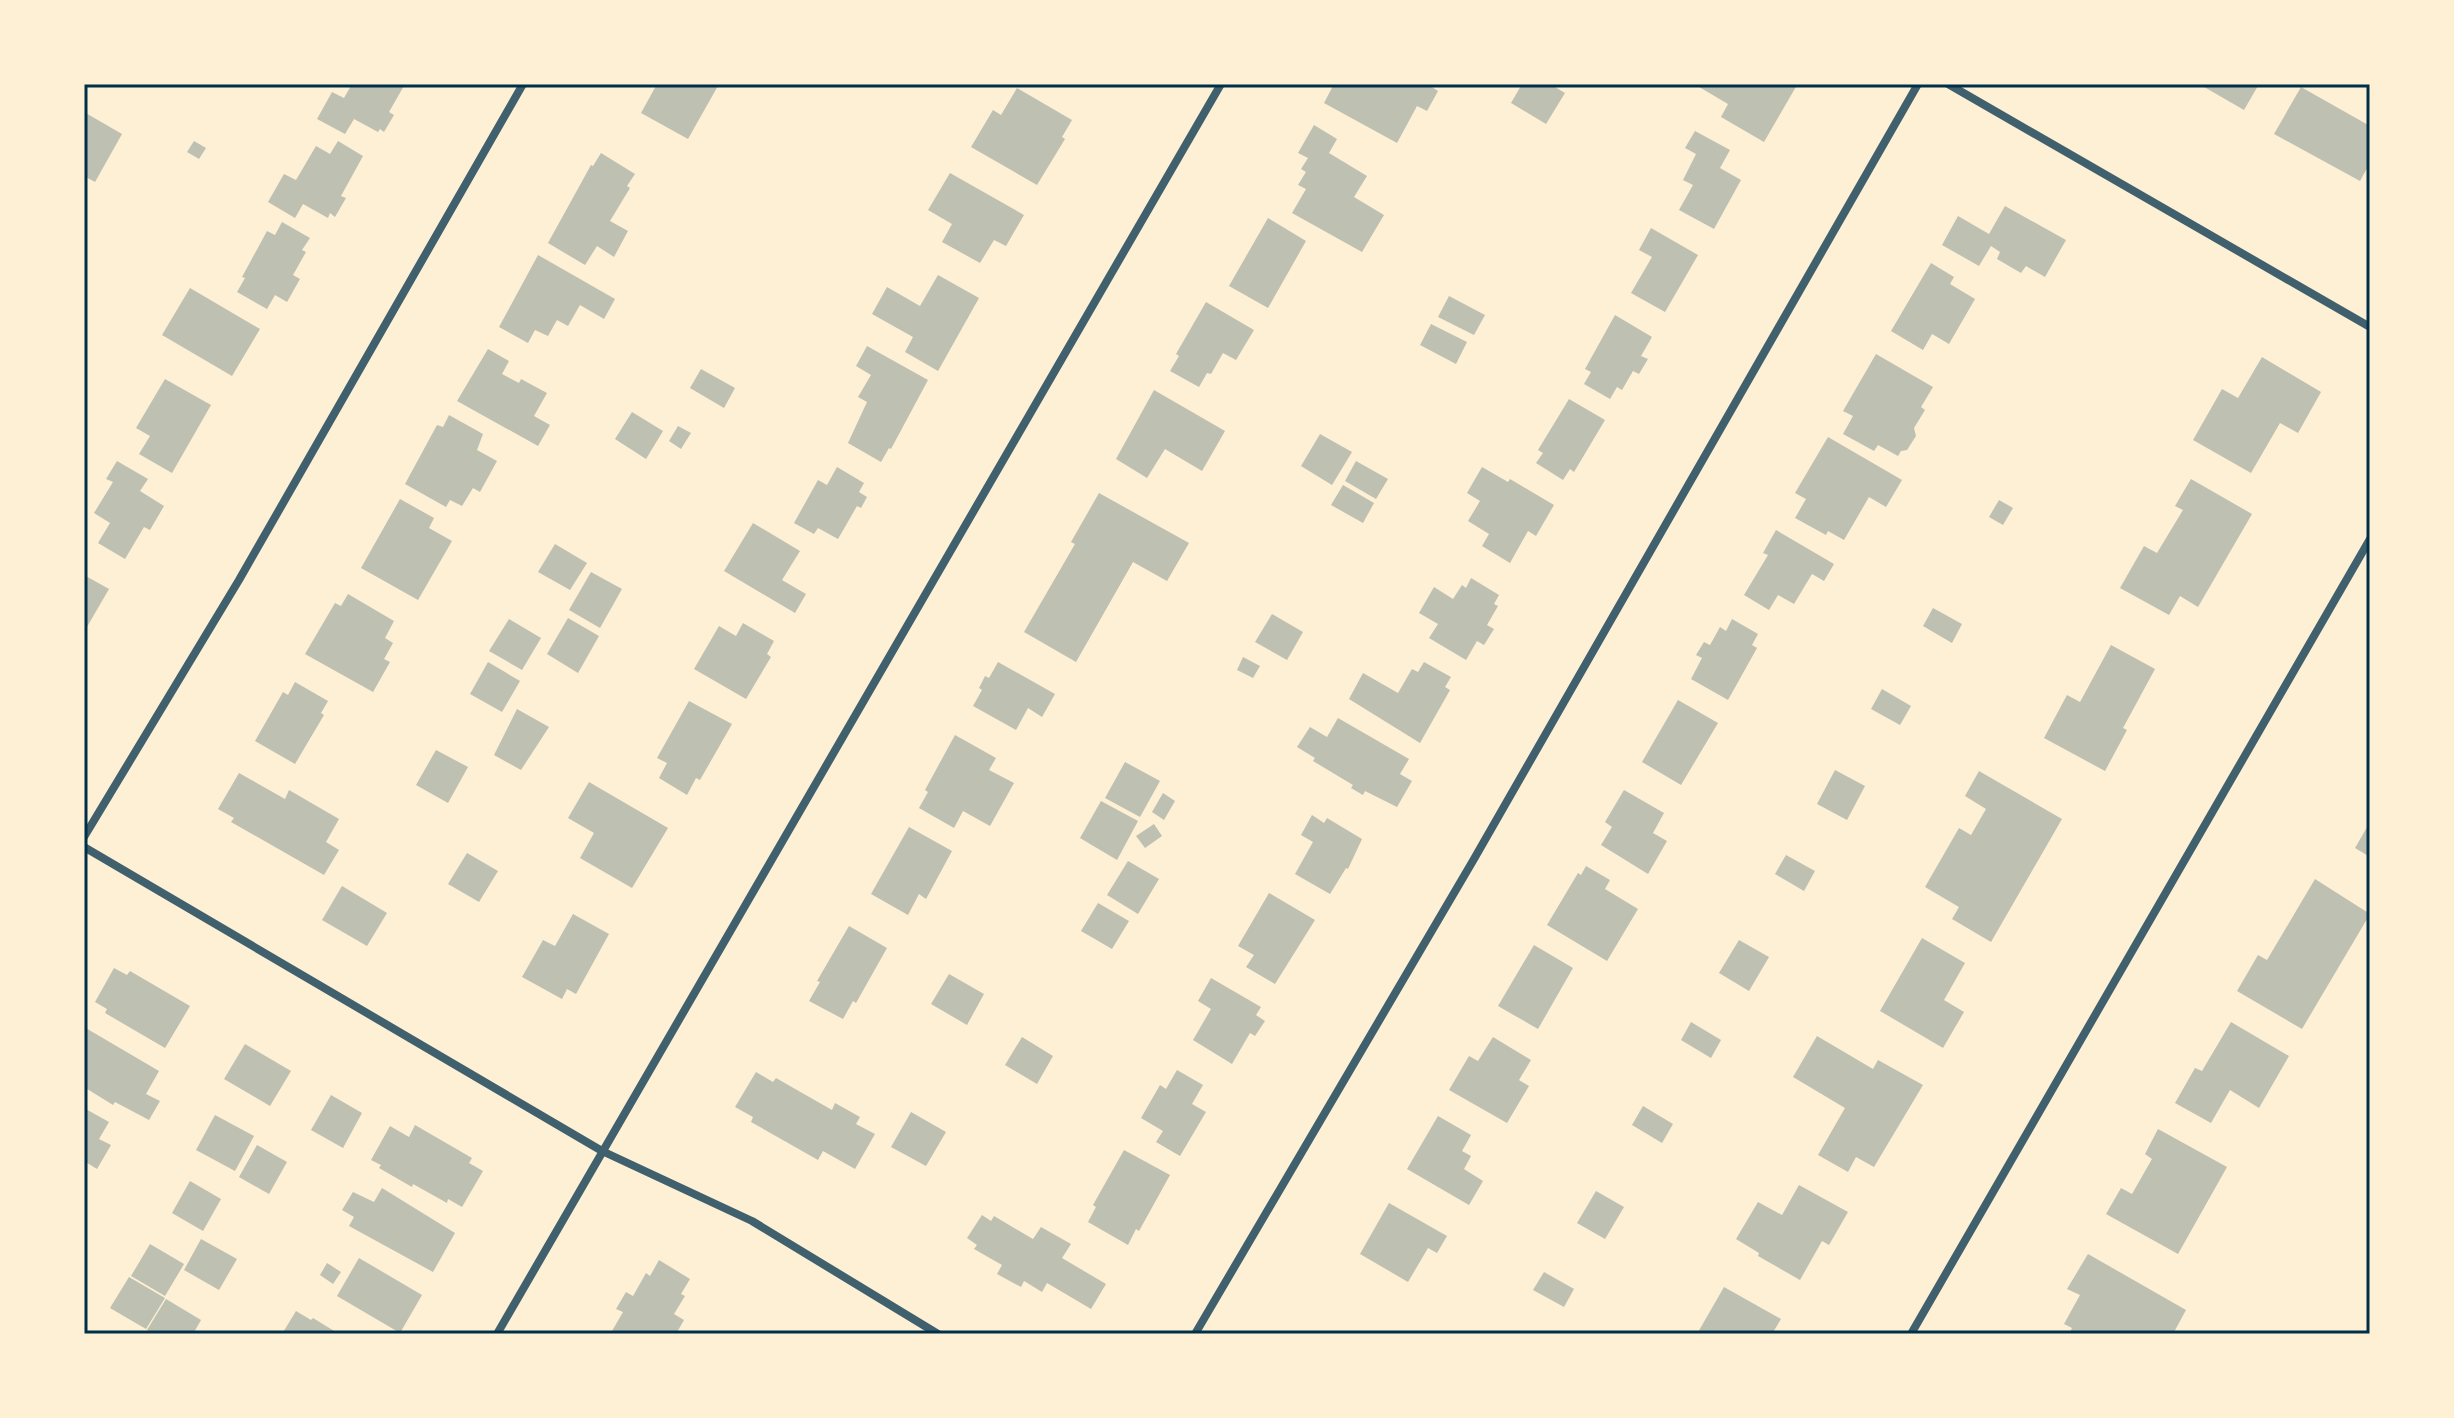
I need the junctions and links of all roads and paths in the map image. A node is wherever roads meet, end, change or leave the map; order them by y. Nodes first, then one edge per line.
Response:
1 (523, 84) edge
2 (1221, 84) edge
3 (1918, 84) edge
4 (1948, 84) edge
5 (2370, 327) edge
6 (2370, 539) edge
7 (84, 837) edge
8 (84, 847) edge
9 (602, 1151) junction
10 (497, 1334) edge
11 (938, 1334) edge
12 (1195, 1334) edge
13 (1911, 1334) edge

1 - 7 street
2 - 9 street
3 - 12 street
4 - 5 street
6 - 13 street
8 - 9 street
9 - 10 street
9 - 11 street

